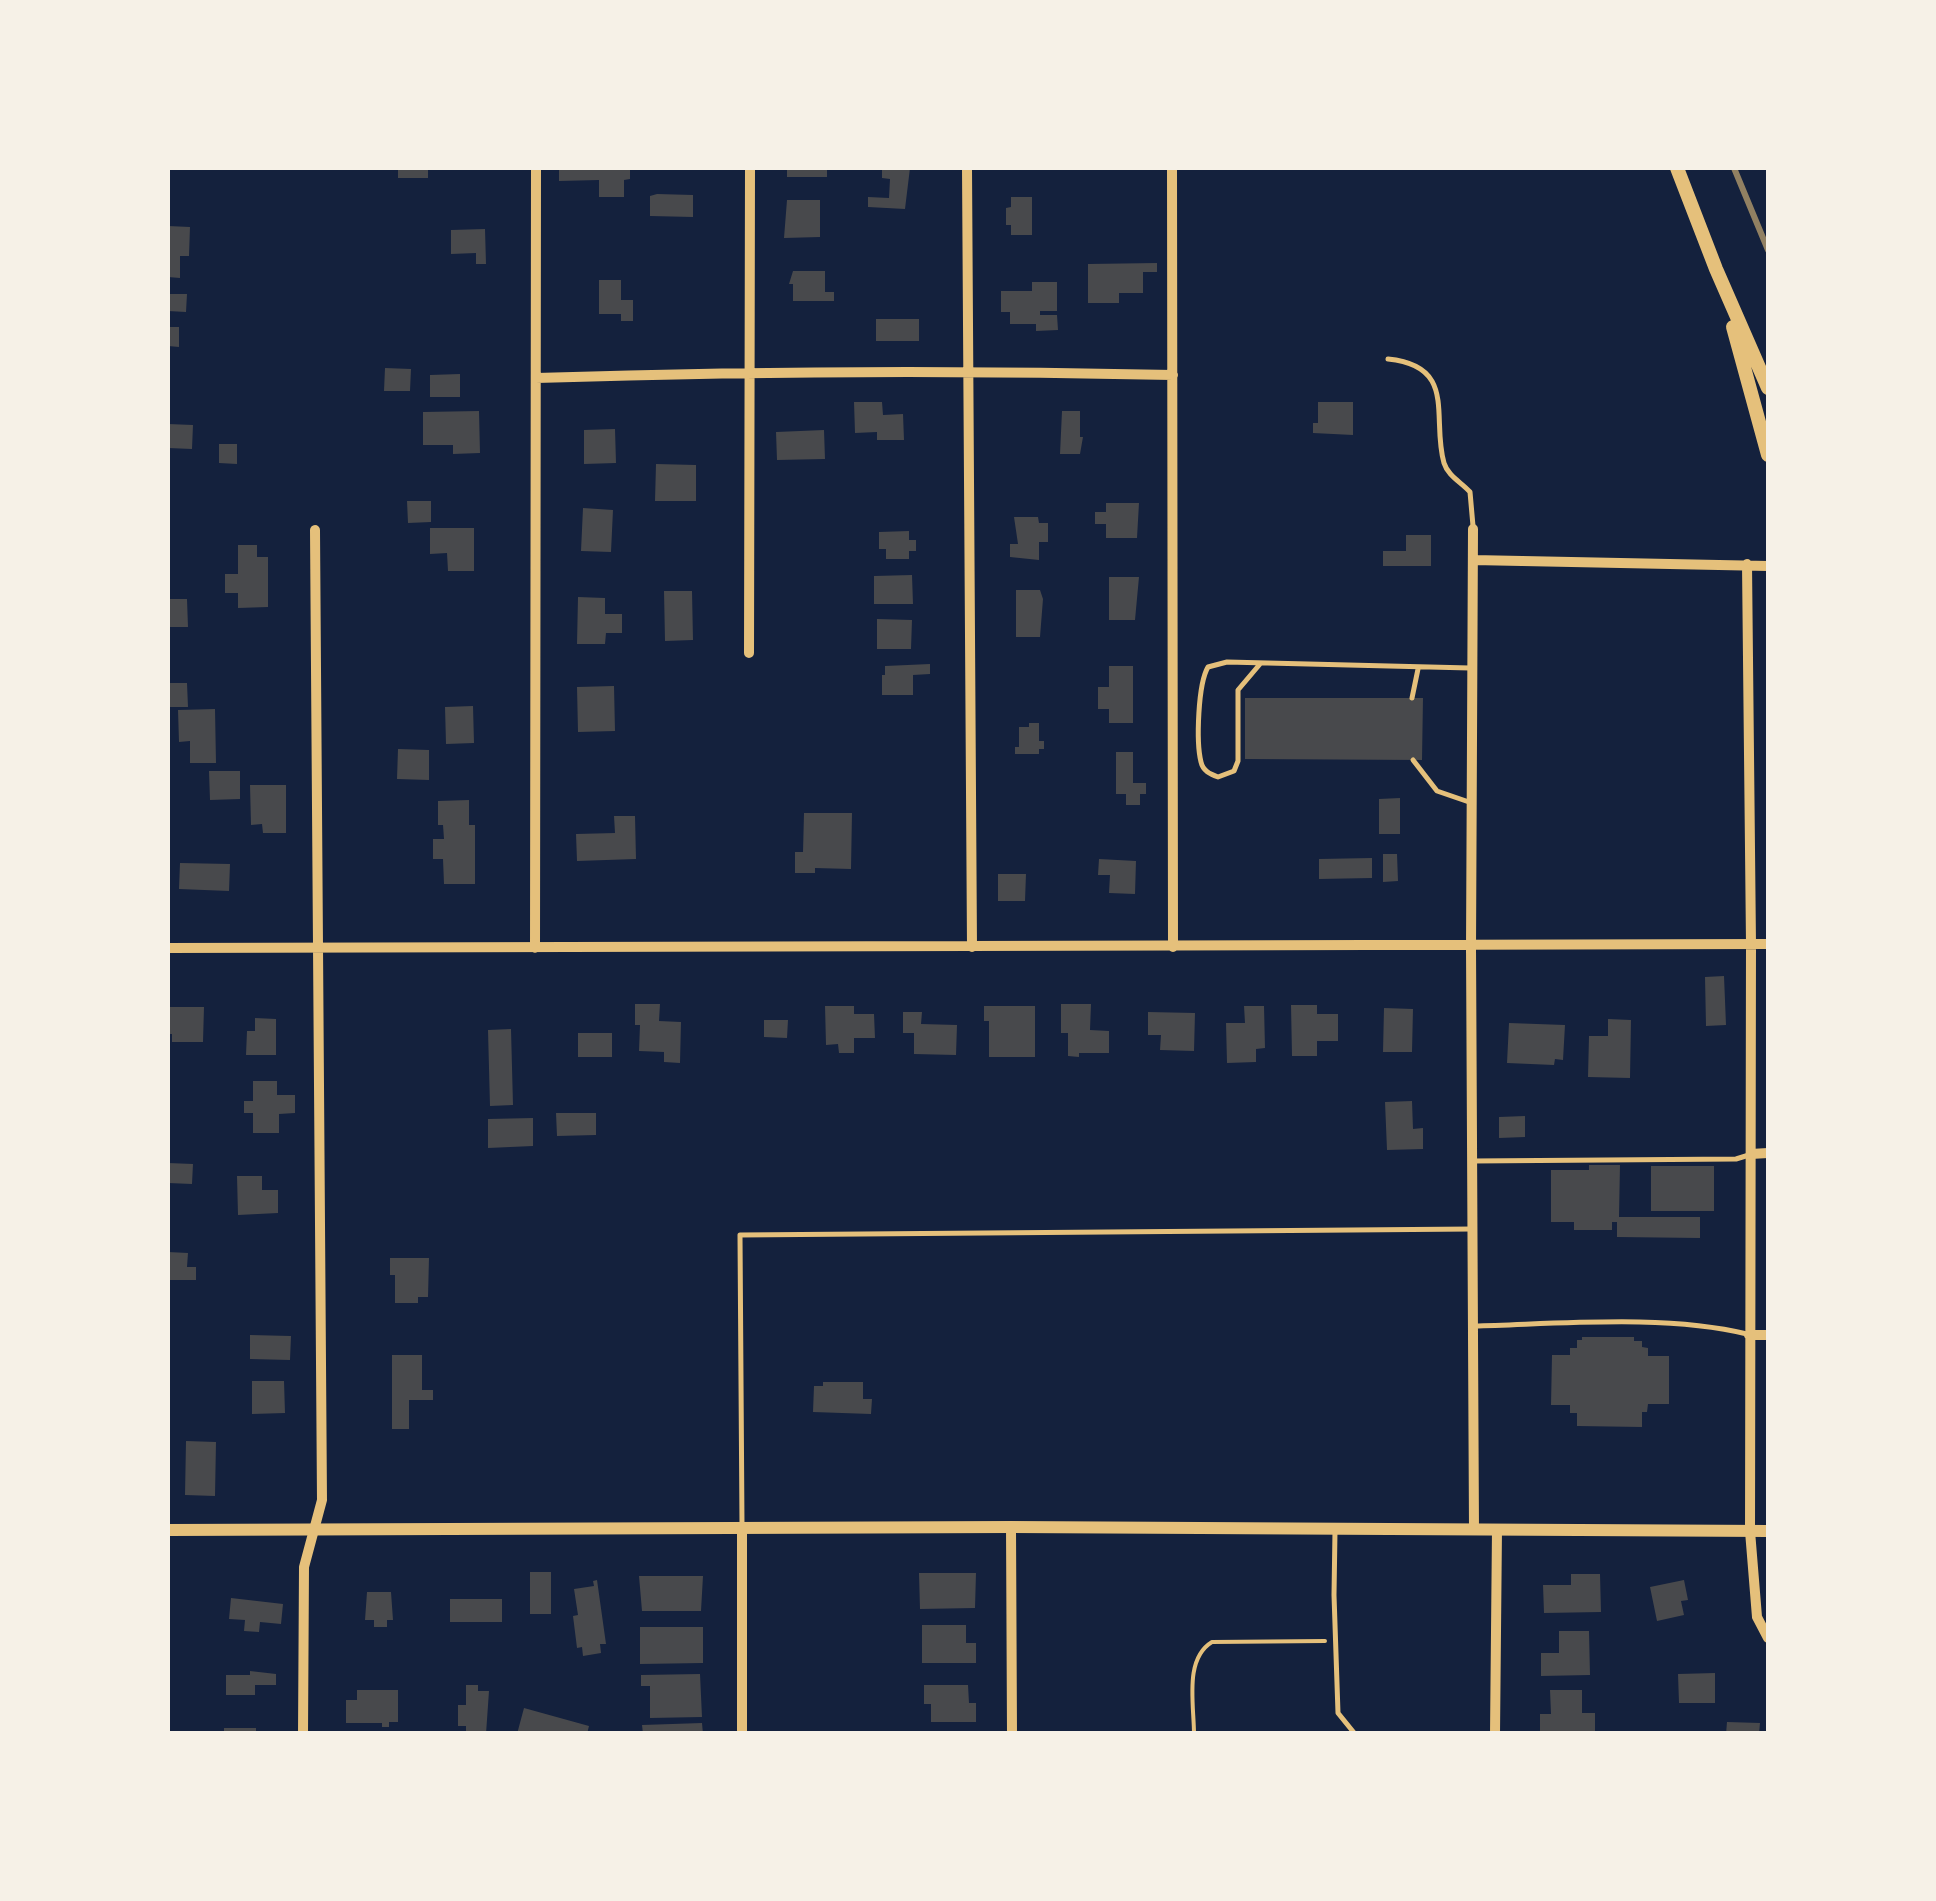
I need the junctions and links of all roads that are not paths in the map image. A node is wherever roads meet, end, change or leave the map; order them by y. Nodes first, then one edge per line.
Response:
1 (536, 168) edge
2 (750, 168) edge
3 (967, 168) edge
4 (1172, 168) edge
5 (1677, 168) edge
6 (1716, 269) junction
7 (1388, 359) dead end
8 (751, 370) junction
9 (970, 370) junction
10 (1173, 374) junction
11 (536, 378) junction
12 (1768, 388) edge
13 (1768, 454) edge
14 (1473, 529) joint
15 (315, 530) dead end
16 (1474, 560) junction
17 (1747, 564) junction
18 (1768, 566) edge
19 (749, 653) dead end
20 (1260, 664) junction
21 (1473, 668) junction
22 (1418, 669) junction
23 (1412, 698) dead end
24 (1414, 760) dead end
25 (1472, 803) junction
26 (1751, 944) junction
27 (1768, 944) edge
28 (1471, 947) junction
29 (168, 948) edge
30 (318, 948) junction
31 (535, 948) junction
32 (972, 948) junction
33 (1173, 948) junction
34 (1768, 1153) edge
35 (1751, 1154) junction
36 (1472, 1162) junction
37 (1473, 1229) junction
38 (1474, 1326) junction
39 (1750, 1335) junction
40 (1768, 1335) edge
41 (742, 1528) junction
42 (1011, 1528) junction
43 (1335, 1528) junction
44 (168, 1530) edge
45 (1474, 1530) junction
46 (1497, 1530) junction
47 (314, 1531) junction
48 (1750, 1531) junction
49 (1768, 1531) edge
50 (1768, 1638) edge
51 (303, 1734) edge
52 (742, 1734) edge
53 (1012, 1734) edge
54 (1354, 1734) edge
55 (1496, 1734) edge

1 - 11 street
2 - 8 street
3 - 9 street
4 - 10 street
5 - 6 main road
6 - 12 main road
6 - 13 main road
7 - 14 lane
8 - 9 street
8 - 11 street
8 - 19 street
9 - 10 street
9 - 32 street
10 - 33 street
11 - 31 street
14 - 16 street
15 - 30 street
16 - 17 street
16 - 21 street
17 - 18 street
17 - 26 street
20 - 20 lane
20 - 22 lane
21 - 22 lane
21 - 25 street
22 - 23 lane
24 - 25 lane
25 - 28 street
26 - 27 street
26 - 28 street
26 - 35 street
28 - 33 street
28 - 36 street
29 - 30 street
30 - 31 street
30 - 47 street
31 - 32 street
32 - 33 street
34 - 35 street
35 - 36 lane
35 - 39 street
36 - 37 street
37 - 38 street
37 - 41 lane
38 - 39 lane
38 - 45 street
39 - 40 street
39 - 48 street
41 - 42 street
41 - 47 street
41 - 52 street
42 - 43 street
42 - 53 street
43 - 45 street
43 - 54 lane
44 - 47 street
45 - 46 street
46 - 48 street
46 - 55 street
47 - 51 street
48 - 49 street
48 - 50 street

